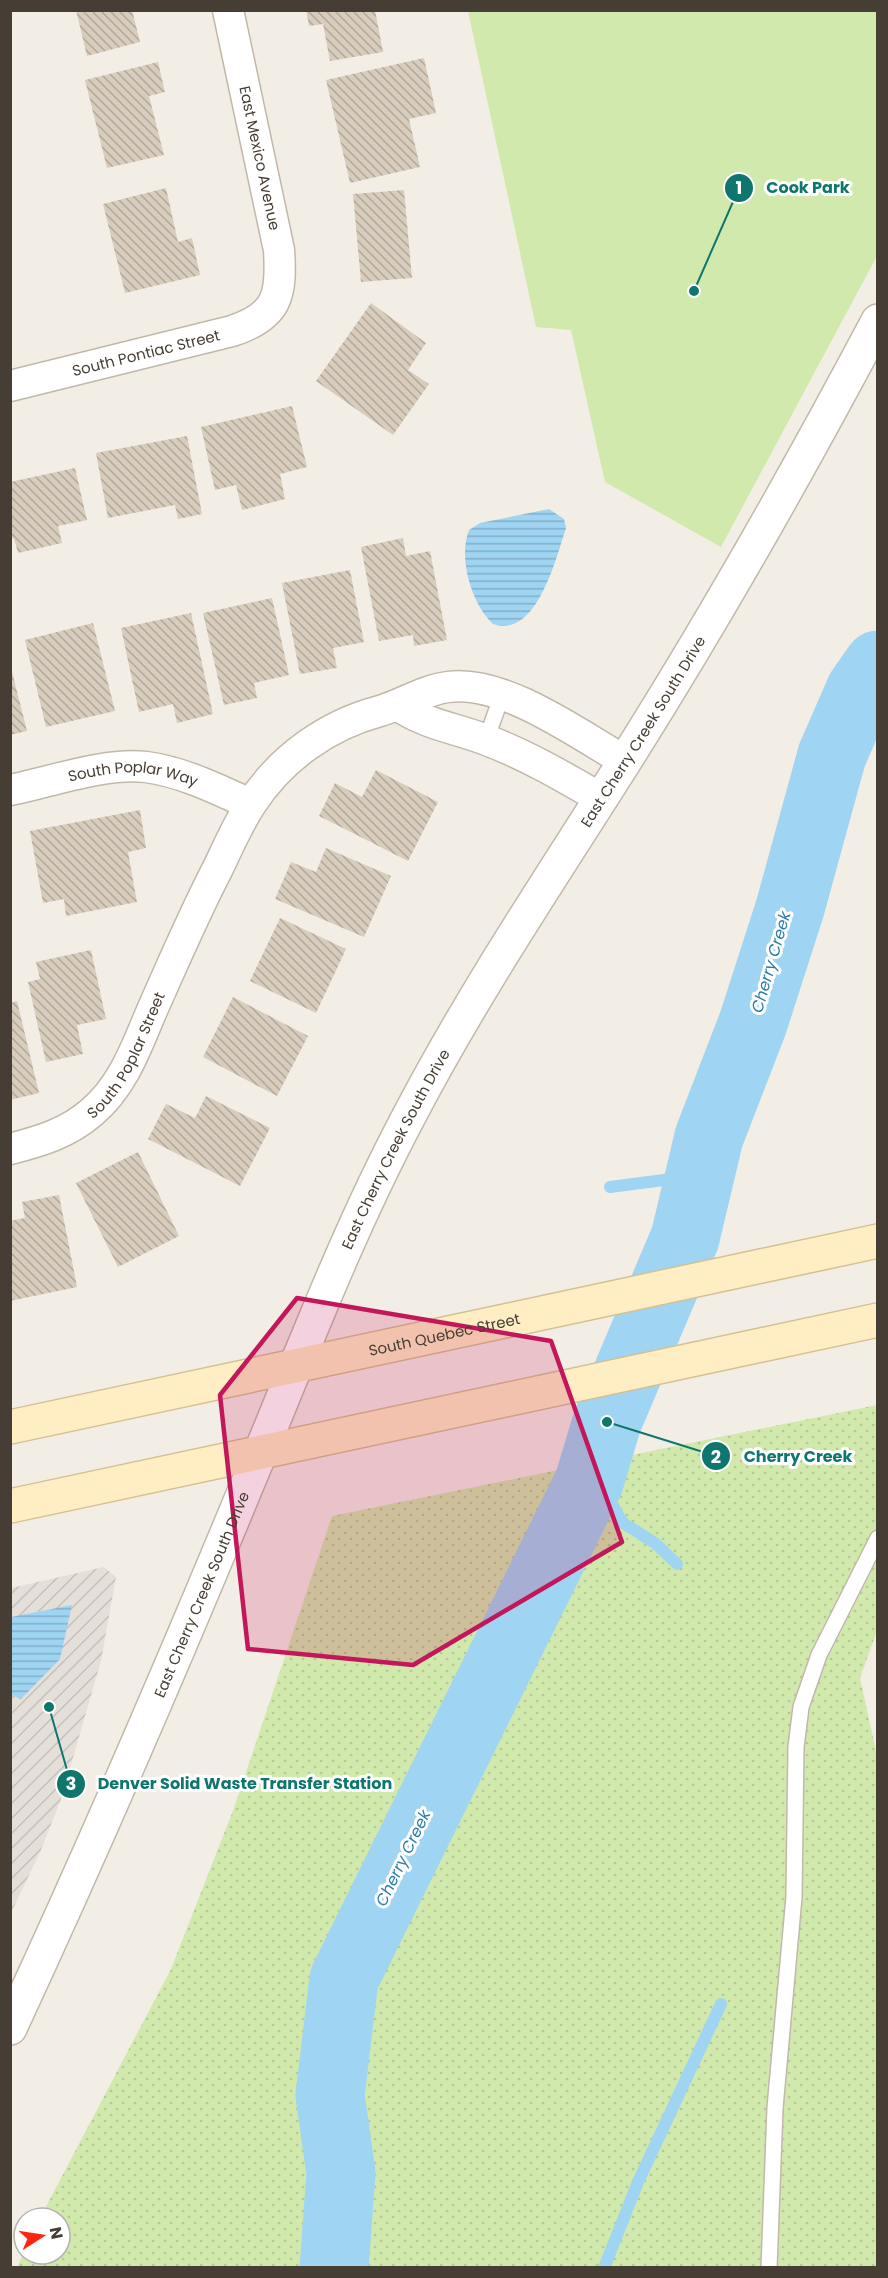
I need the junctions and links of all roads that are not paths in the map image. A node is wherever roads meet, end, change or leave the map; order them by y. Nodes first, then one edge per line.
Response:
1 (228, 10) edge
2 (273, 306) joint
3 (878, 321) edge
4 (10, 386) edge
5 (502, 695) junction
6 (398, 706) junction
7 (486, 740) junction
8 (625, 761) junction
9 (10, 790) edge
10 (600, 798) junction
11 (250, 804) junction
12 (10, 1149) edge
13 (878, 1241) edge
14 (870, 1322) edge
15 (295, 1364) junction
16 (10, 1427) edge
17 (261, 1452) junction
18 (10, 1506) edge
19 (878, 1538) edge
20 (10, 2028) edge
21 (769, 2268) edge

1 - 2 street, East Mexico Avenue
2 - 4 street, South Pontiac Street
3 - 8 street, East Cherry Creek South Drive
5 - 6 street
5 - 7 lane
5 - 8 street
6 - 7 street
6 - 11 street
7 - 10 street
8 - 10 street, East Cherry Creek South Drive
9 - 11 street, South Poplar Way
10 - 15 street, East Cherry Creek South Drive
11 - 12 street, South Poplar Street
13 - 15 main road, South Quebec Street
14 - 17 main road
15 - 16 main road, South Quebec Street
15 - 17 street, East Cherry Creek South Drive
17 - 18 main road
17 - 20 street, East Cherry Creek South Drive
19 - 21 lane

